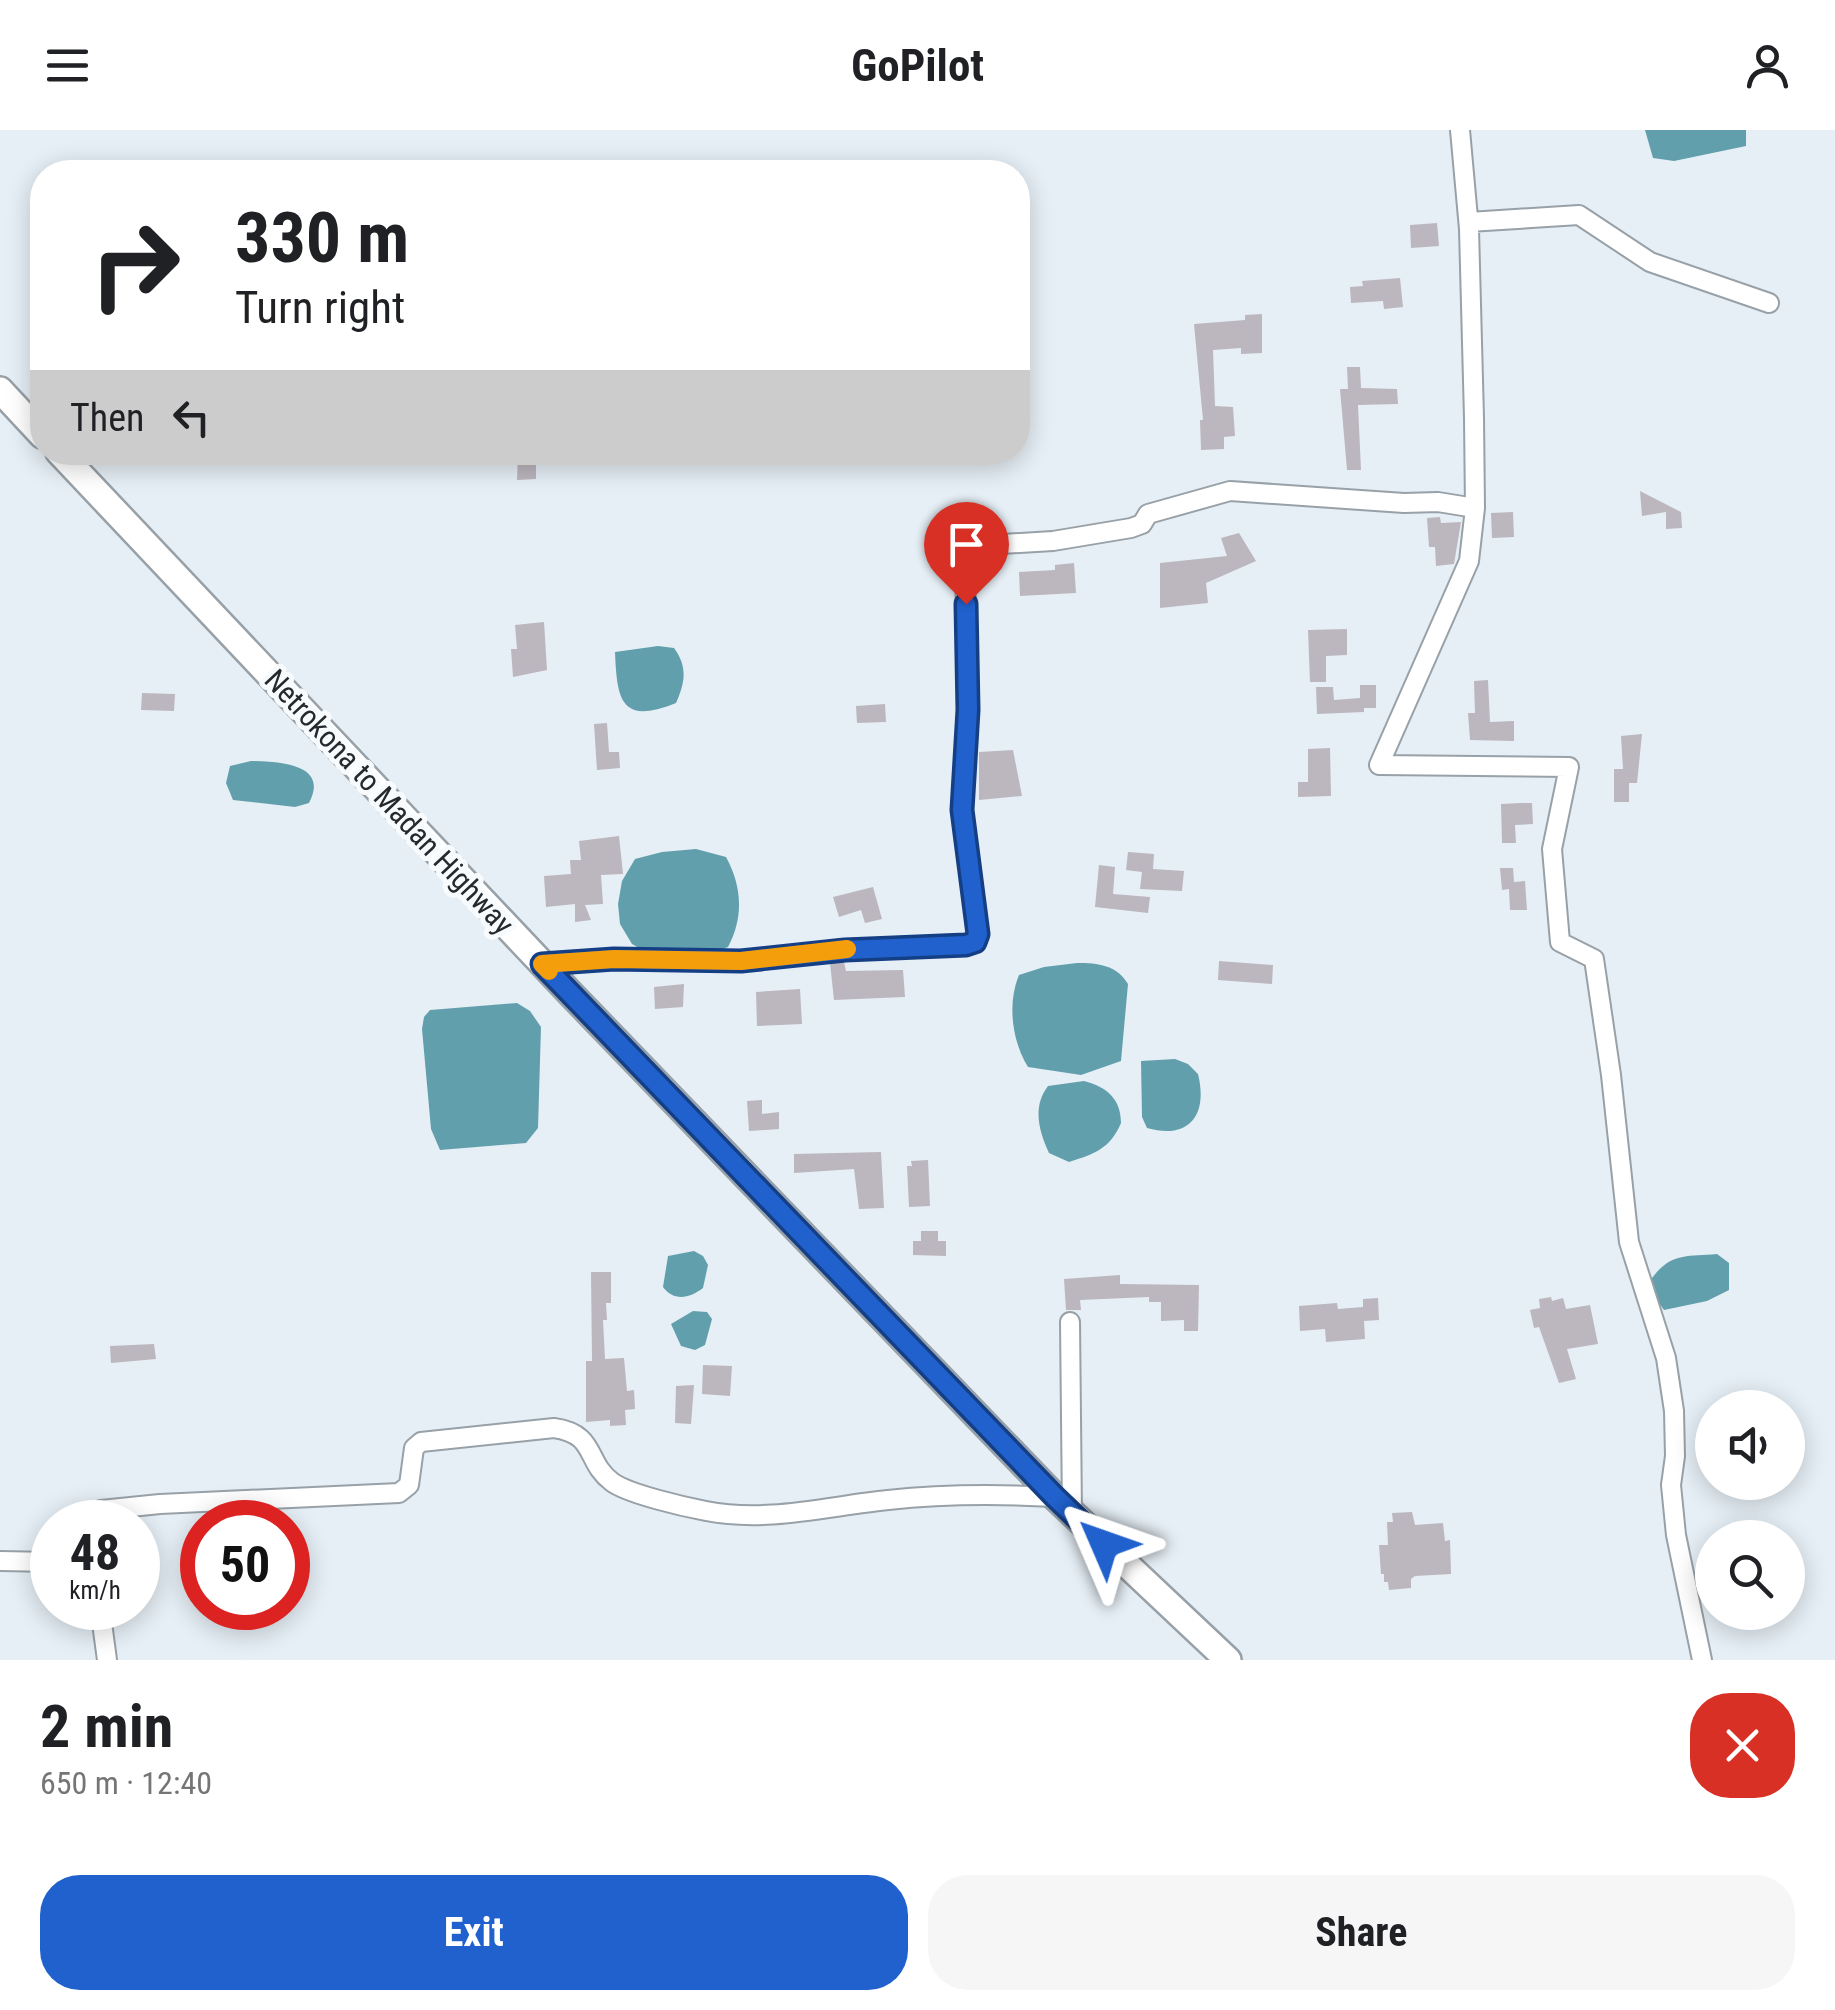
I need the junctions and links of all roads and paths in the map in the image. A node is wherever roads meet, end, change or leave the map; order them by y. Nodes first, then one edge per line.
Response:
1 (1460, 130) edge
2 (1469, 222) junction
3 (1769, 303) dead end
4 (0, 391) edge
5 (30, 422) edge
6 (71, 465) edge
7 (1475, 508) junction
8 (542, 964) junction
9 (1070, 1322) dead end
10 (160, 1504) edge
11 (1064, 1505) junction
12 (0, 1561) edge
13 (30, 1562) edge
14 (103, 1630) edge
15 (107, 1660) edge
16 (1228, 1660) edge
17 (1702, 1660) edge

1 - 2 street
2 - 3 street
2 - 7 street
4 - 5 main road
6 - 8 main road, Netrokona to Madan Highway
7 - 8 street
7 - 17 street
8 - 11 main road, Netrokona to Madan Highway
9 - 11 street
10 - 11 street
11 - 16 main road, Netrokona to Madan Highway
12 - 13 street
14 - 15 street

